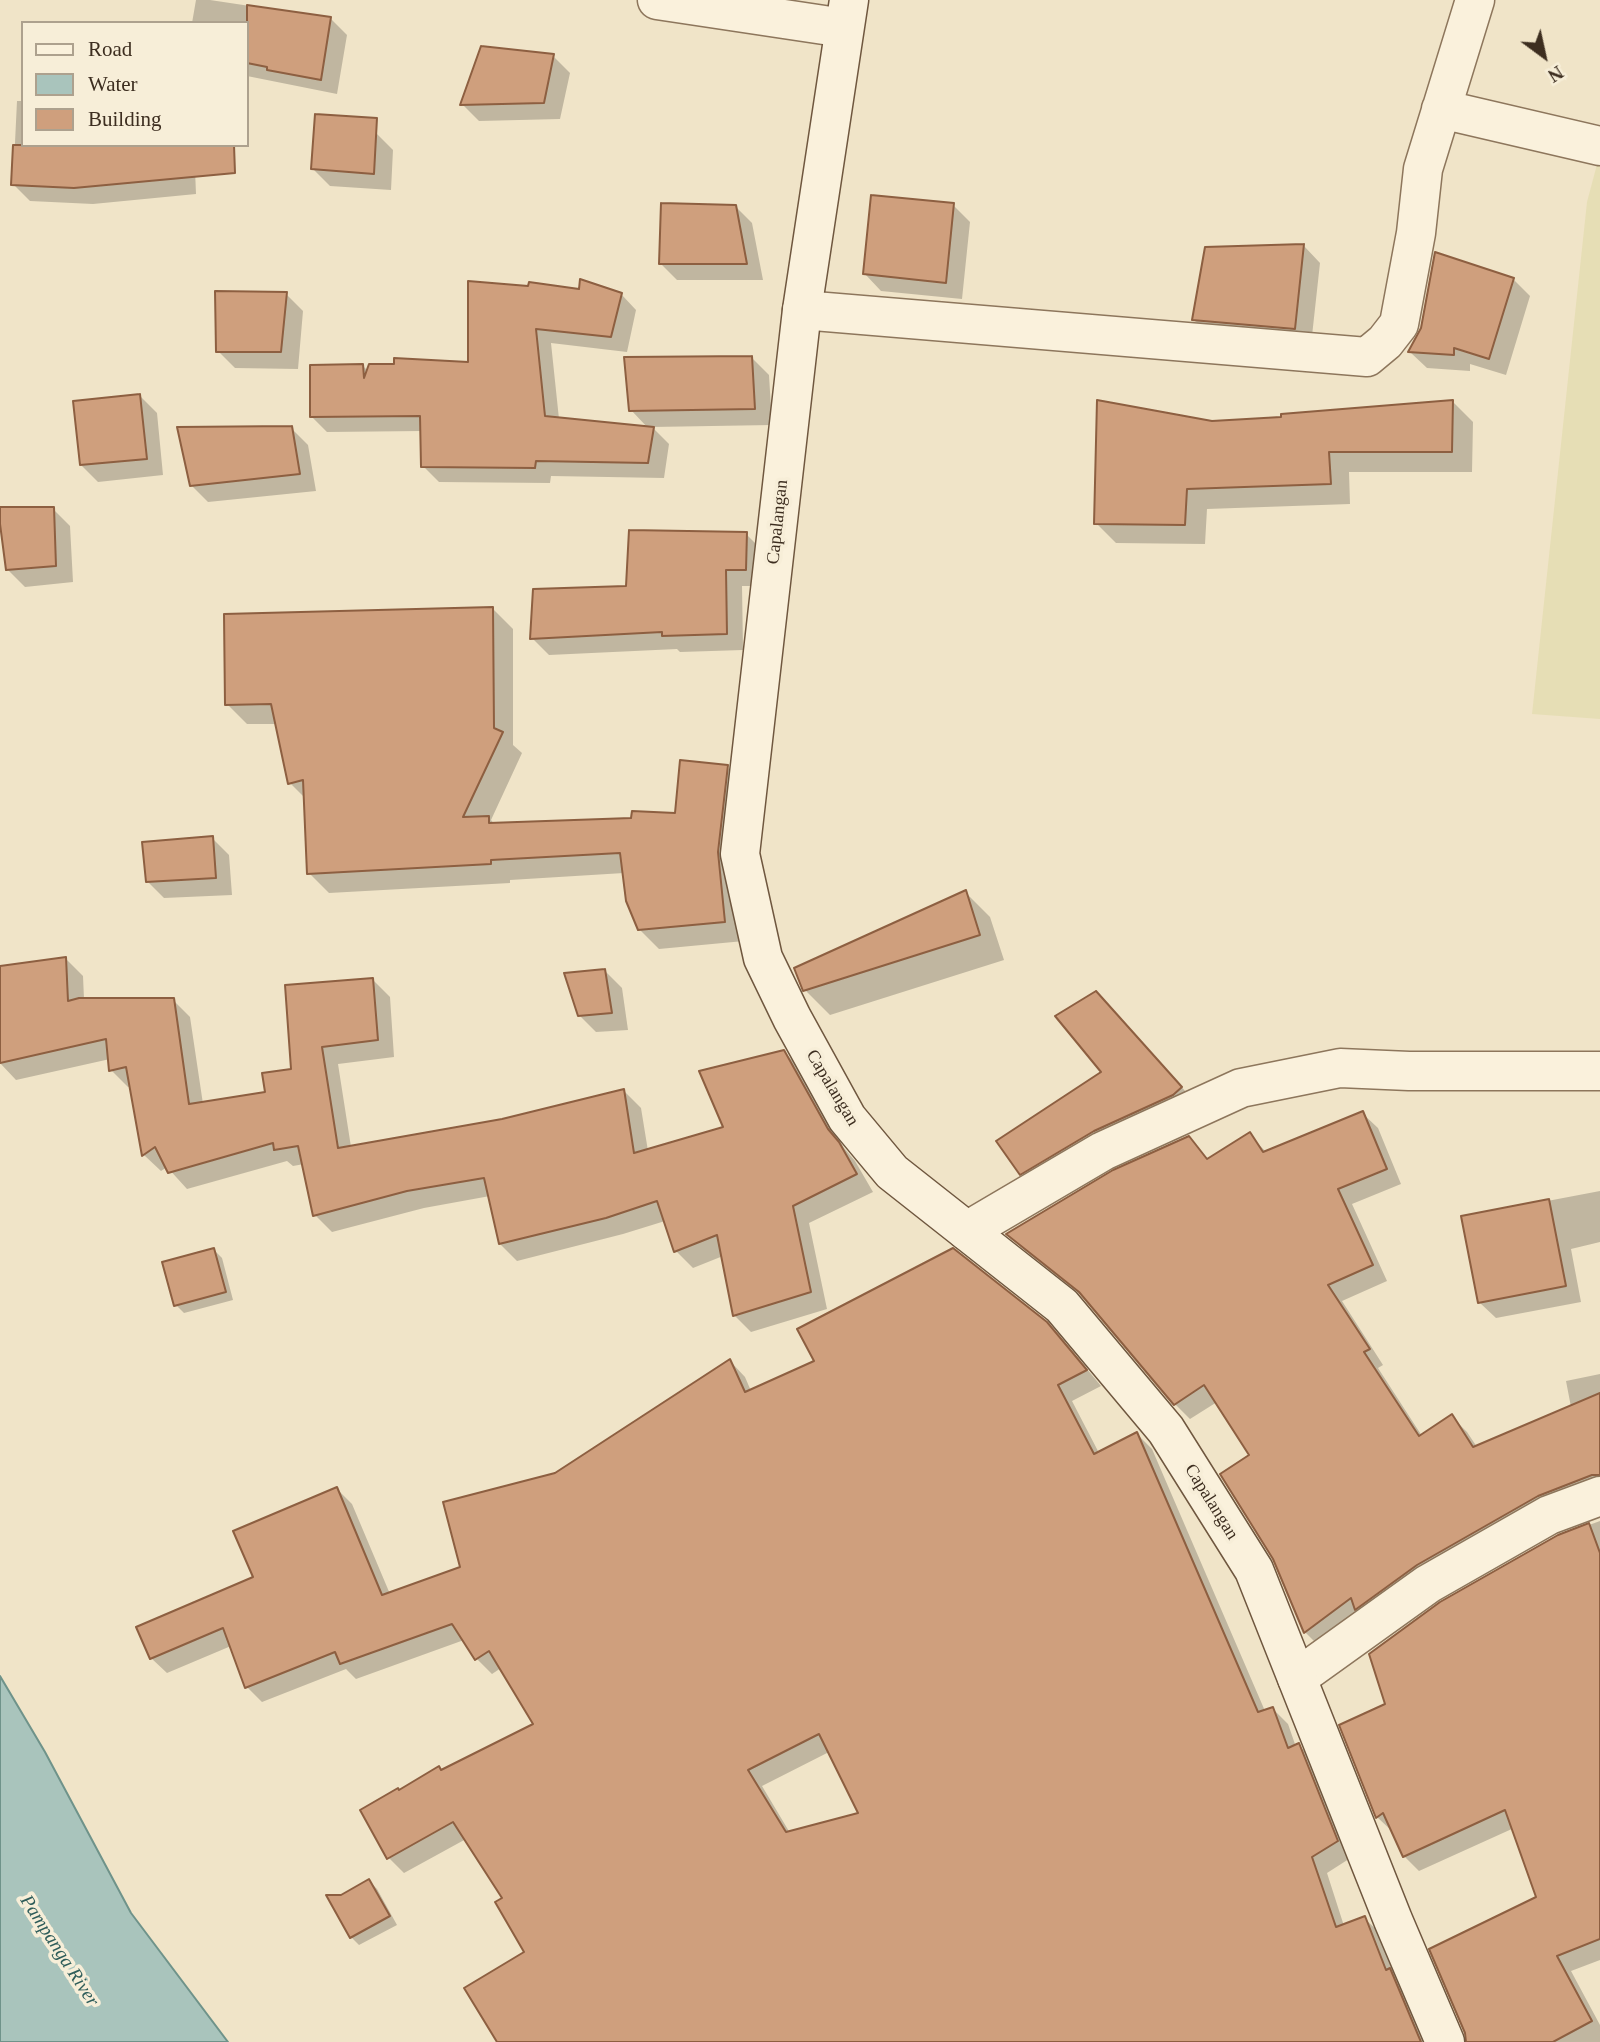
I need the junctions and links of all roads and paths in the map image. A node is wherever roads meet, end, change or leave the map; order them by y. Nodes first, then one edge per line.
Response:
1 (657, 0) edge
2 (1475, 0) edge
3 (846, 14) edge
4 (1441, 109) junction
5 (1600, 146) edge
6 (802, 310) junction
7 (1600, 1071) edge
8 (967, 1231) junction
9 (1600, 1496) edge
10 (1297, 1678) junction
11 (1445, 2042) edge

1 - 3 street
2 - 4 street
3 - 6 street, Capalangan
4 - 5 street
4 - 6 street
6 - 8 street, Capalangan
7 - 8 street
8 - 10 street, Capalangan
9 - 10 street
10 - 11 street, Capalangan

